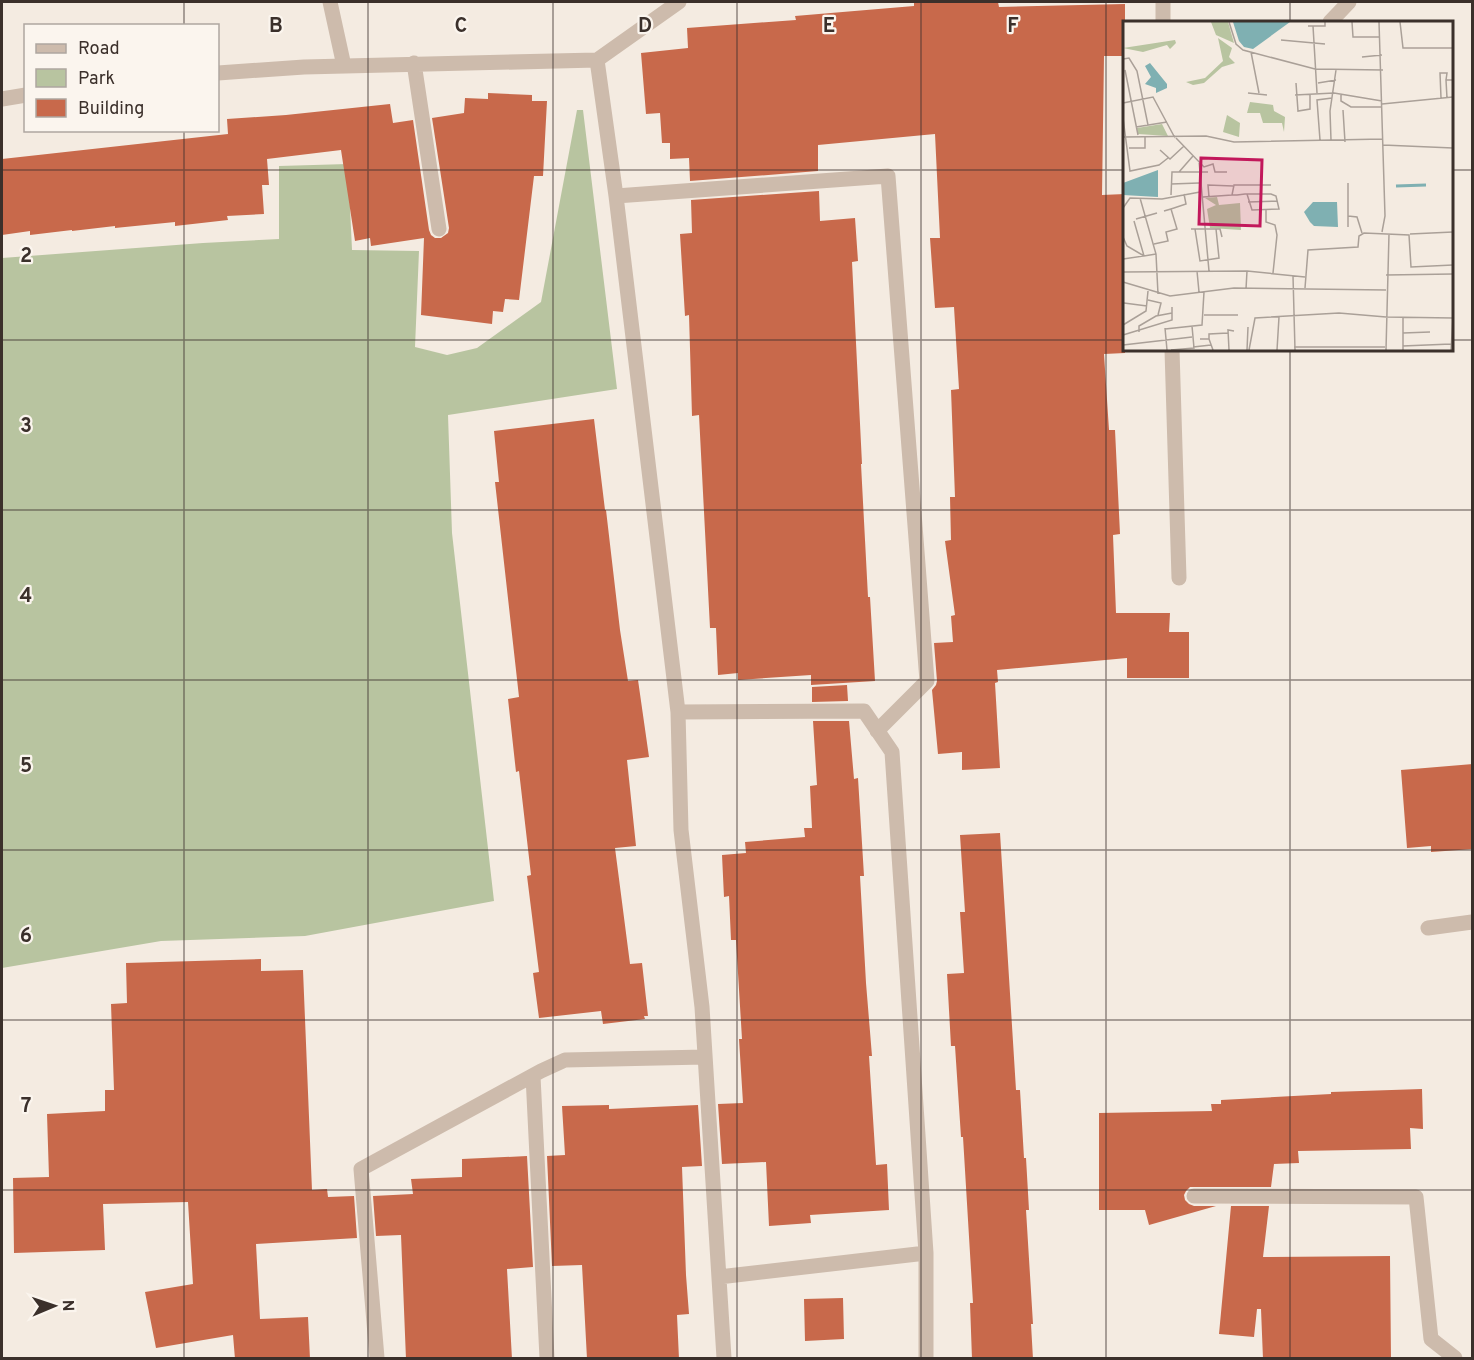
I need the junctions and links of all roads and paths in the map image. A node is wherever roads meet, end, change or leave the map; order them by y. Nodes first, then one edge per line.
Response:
1 (330, 2) edge
2 (679, 2) edge
3 (1162, 2) edge
4 (1349, 2) edge
5 (1163, 21) edge
6 (1331, 21) edge
7 (597, 60) junction
8 (414, 63) junction
9 (344, 66) junction
10 (219, 73) edge
11 (24, 94) edge
12 (2, 99) edge
13 (616, 196) junction
14 (439, 229) dead end
15 (1172, 351) edge
16 (1179, 578) dead end
17 (678, 712) junction
18 (878, 731) junction
19 (1473, 922) edge
20 (1428, 928) dead end
21 (705, 1057) junction
22 (533, 1076) junction
23 (1194, 1196) dead end
24 (926, 1253) junction
25 (719, 1276) junction
26 (377, 1359) edge
27 (547, 1359) edge
28 (724, 1359) edge
29 (926, 1359) edge
30 (1455, 1359) edge

1 - 9 street
2 - 7 street
3 - 5 street
4 - 6 street
7 - 8 street
7 - 13 street
8 - 9 street
8 - 14 street
9 - 10 street
11 - 12 street
13 - 17 street
13 - 18 street
15 - 16 street
17 - 18 street
17 - 21 street
18 - 24 street
19 - 20 street
21 - 22 street
21 - 25 street
22 - 26 street
22 - 27 street
23 - 30 street
24 - 25 street
24 - 29 street
25 - 28 street

